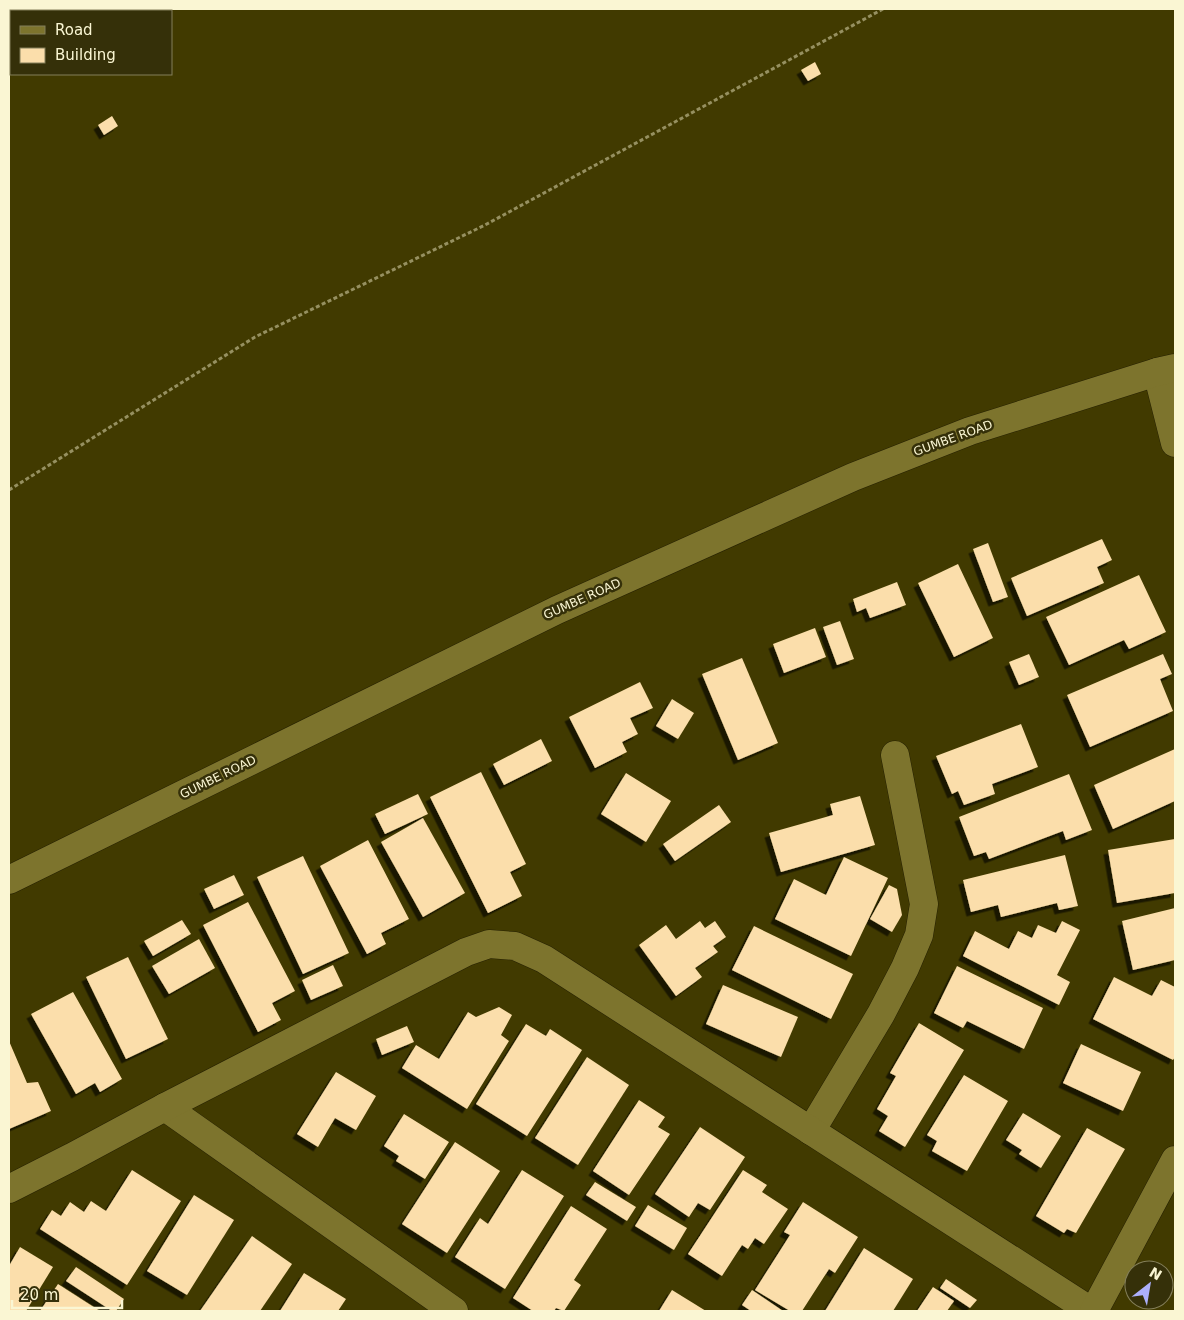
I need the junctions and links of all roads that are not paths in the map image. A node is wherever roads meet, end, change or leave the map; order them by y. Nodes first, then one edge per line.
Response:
1 (1166, 370) edge
2 (1175, 443) edge
3 (896, 755) dead end
4 (9, 880) edge
5 (164, 1107) junction
6 (811, 1131) junction
7 (1175, 1160) edge
8 (9, 1189) edge
9 (454, 1311) edge
10 (1093, 1311) edge

1 - 2 street
1 - 4 street, GUMBE ROAD
3 - 6 street
5 - 6 street
5 - 8 street
5 - 9 street
6 - 10 street
7 - 10 street

